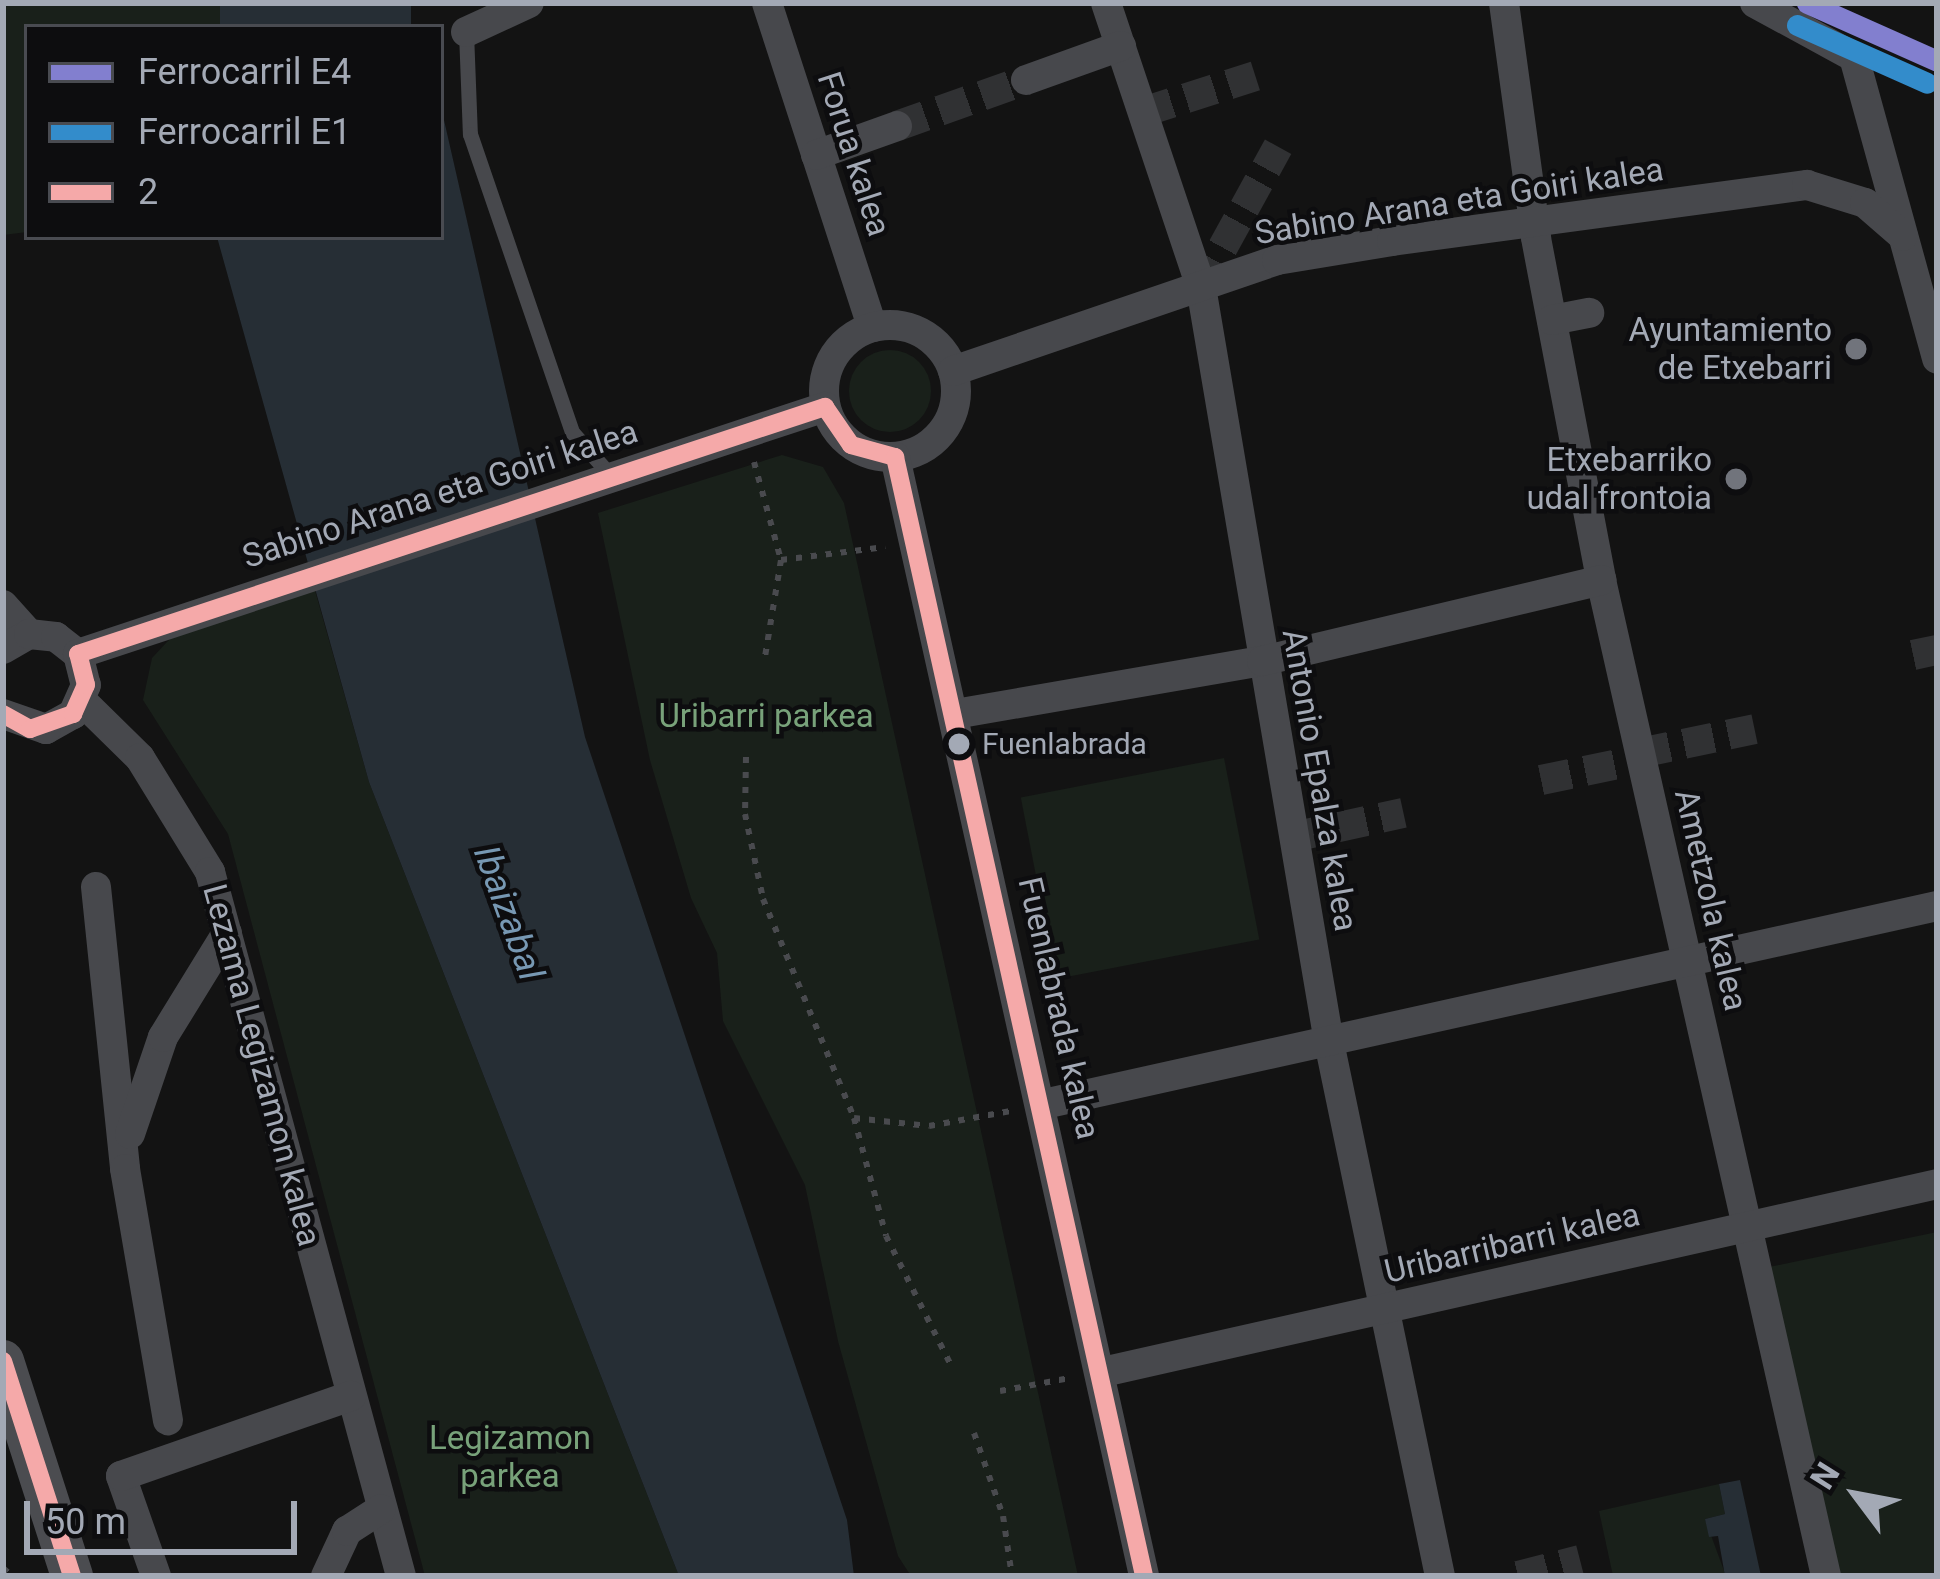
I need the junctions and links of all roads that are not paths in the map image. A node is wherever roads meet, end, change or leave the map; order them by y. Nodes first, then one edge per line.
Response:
1 (529, 3) edge
2 (767, 3) edge
3 (1106, 3) edge
4 (1504, 3) edge
5 (1755, 3) edge
6 (466, 32) joint
7 (1121, 46) junction
8 (1026, 80) tunnel mouth
9 (897, 126) tunnel mouth
10 (816, 154) junction
11 (1535, 230) junction
12 (1903, 236) junction
13 (1925, 265) edge
14 (1201, 286) junction
15 (1588, 314) dead end
16 (1552, 320) junction
17 (872, 327) junction
18 (1937, 359) edge
19 (953, 371) junction
20 (825, 406) junction
21 (895, 457) junction
22 (611, 477) junction
23 (1601, 580) junction
24 (3, 605) edge
25 (16, 641) edge
26 (78, 654) junction
27 (1262, 662) junction
28 (82, 701) junction
29 (3, 714) edge
30 (956, 714) junction
31 (96, 887) dead end
32 (1937, 907) edge
33 (227, 933) junction
34 (1687, 959) junction
35 (1329, 1042) junction
36 (1045, 1104) junction
37 (125, 1169) junction
38 (1937, 1184) edge
39 (1748, 1226) junction
40 (1384, 1309) junction
41 (3, 1361) edge
42 (1102, 1372) junction
43 (351, 1396) junction
44 (168, 1420) dead end
45 (381, 1509) junction
46 (72, 1576) edge
47 (156, 1576) edge
48 (326, 1576) edge
49 (401, 1576) edge
50 (1144, 1576) edge
51 (1440, 1576) edge
52 (1826, 1576) edge

1 - 6 street
2 - 10 street, Forua kalea
3 - 7 street, Antonio Epalza kalea
4 - 11 street, Ametzola kalea
5 - 12 street
6 - 22 lane
7 - 8 street
7 - 14 street, Antonio Epalza kalea
9 - 10 street
10 - 17 street, Forua kalea
11 - 12 street, Sabino Arana eta Goiri kalea
11 - 14 street, Sabino Arana eta Goiri kalea
11 - 16 street, Ametzola kalea
12 - 13 street
13 - 18 street
14 - 19 street, Sabino Arana eta Goiri kalea
14 - 27 street, Antonio Epalza kalea
15 - 16 street
16 - 23 street, Ametzola kalea
17 - 19 street
17 - 20 street
19 - 21 street
20 - 21 street
20 - 22 street, Sabino Arana eta Goiri kalea
21 - 30 street, Fuenlabrada kalea
22 - 26 street, Sabino Arana eta Goiri kalea
23 - 27 street
23 - 34 street, Ametzola kalea
24 - 25 street
25 - 26 street
26 - 28 street
27 - 30 street
27 - 35 street, Antonio Epalza kalea
28 - 29 street
28 - 33 street, Lezama Legizamon kalea
30 - 36 street, Fuenlabrada kalea
31 - 37 street
32 - 34 street
33 - 37 street
33 - 43 street, Lezama Legizamon kalea
34 - 35 street
34 - 39 street, Ametzola kalea
35 - 36 street
35 - 40 street, Antonio Epalza kalea
36 - 42 street, Fuenlabrada kalea
37 - 44 street
38 - 39 street, Uribarribarri kalea
39 - 40 street, Uribarribarri kalea
39 - 52 street, Ametzola kalea
40 - 42 street, Uribarribarri kalea
40 - 51 street, Antonio Epalza kalea
41 - 46 street
42 - 50 street, Fuenlabrada kalea
43 - 45 street, Lezama Legizamon kalea
43 - 47 street
45 - 48 street
45 - 49 street, Lezama Legizamon kalea

